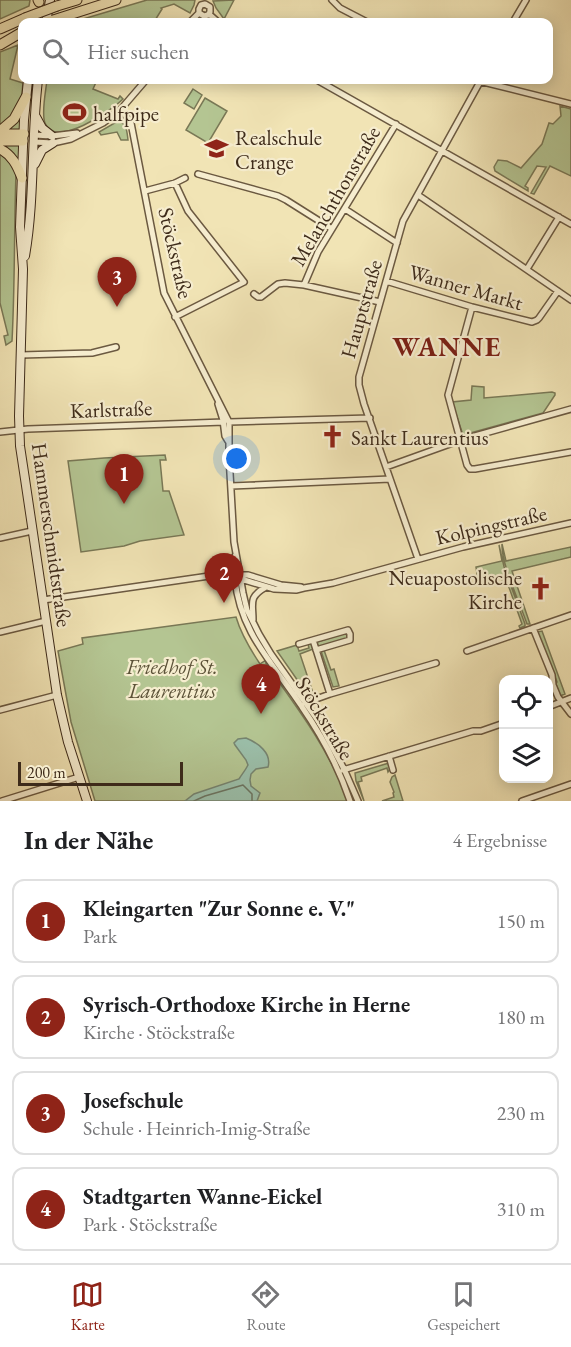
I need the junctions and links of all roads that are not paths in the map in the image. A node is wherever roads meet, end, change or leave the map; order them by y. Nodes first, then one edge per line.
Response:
1 (77, 0) edge
2 (116, 0) edge
3 (332, 0) edge
4 (526, 0) edge
5 (39, 1) edge
6 (205, 2) edge
7 (53, 3) edge
8 (199, 13) junction
9 (209, 14) junction
10 (25, 18) edge
11 (37, 18) edge
12 (51, 18) edge
13 (62, 18) edge
14 (194, 18) edge
15 (214, 18) edge
16 (359, 18) edge
17 (515, 18) edge
18 (18, 19) edge
19 (18, 21) edge
20 (0, 23) edge
21 (0, 29) edge
22 (18, 34) edge
23 (0, 43) edge
24 (28, 84) edge
25 (38, 84) edge
26 (143, 84) edge
27 (324, 84) edge
28 (477, 84) edge
29 (494, 84) edge
30 (26, 97) junction
31 (571, 104) edge
32 (121, 109) junction
33 (35, 116) junction
34 (396, 124) junction
35 (0, 133) edge
36 (23, 138) junction
37 (34, 138) junction
38 (53, 140) junction
39 (0, 141) edge
40 (0, 149) edge
41 (442, 151) junction
42 (33, 168) junction
43 (198, 174) dead end
44 (22, 178) junction
45 (185, 178) dead end
46 (175, 183) junction
47 (145, 191) junction
48 (418, 195) junction
49 (345, 209) junction
50 (560, 217) junction
51 (571, 224) edge
52 (332, 229) junction
53 (397, 243) junction
54 (23, 269) junction
55 (527, 269) junction
56 (386, 281) junction
57 (304, 285) junction
58 (558, 291) junction
59 (254, 294) dead end
60 (571, 300) edge
61 (380, 302) junction
62 (472, 307) junction
63 (176, 317) junction
64 (116, 347) dead end
65 (21, 355) junction
66 (571, 409) edge
67 (370, 418) junction
68 (227, 422) junction
69 (19, 429) junction
70 (0, 432) edge
71 (459, 440) junction
72 (571, 452) edge
73 (386, 467) junction
74 (390, 478) junction
75 (231, 486) junction
76 (571, 523) edge
77 (32, 531) junction
78 (0, 538) edge
79 (418, 559) junction
80 (237, 577) junction
81 (266, 587) junction
82 (304, 588) junction
83 (43, 600) junction
84 (571, 615) edge
85 (46, 621) junction
86 (253, 622) junction
87 (533, 628) junction
88 (0, 632) edge
89 (313, 640) junction
90 (299, 644) dead end
91 (316, 650) junction
92 (467, 651) dead end
93 (436, 663) dead end
94 (330, 694) junction
95 (57, 696) junction
96 (571, 698) edge
97 (562, 702) junction
98 (303, 704) junction
99 (553, 705) edge
100 (0, 710) edge
101 (571, 714) edge
102 (499, 724) edge
103 (389, 756) junction
104 (341, 770) junction
105 (393, 770) dead end
106 (79, 777) junction
107 (571, 784) edge
108 (2, 801) edge
109 (87, 801) edge
110 (350, 801) edge
111 (358, 801) edge
112 (522, 801) edge

1 - 7 highway
2 - 13 highway
3 - 16 street
4 - 17 street
5 - 11 main road
6 - 8 street
6 - 9 street
7 - 10 highway, bridge
7 - 12 main road
8 - 9 street
8 - 14 street
9 - 15 street
18 - 20 highway
19 - 21 highway
22 - 23 highway
24 - 30 main road, Hammerschmidtstraße
25 - 33 main road, Hammerschmidtstraße
26 - 32 street
27 - 34 street
28 - 41 street, Hauptstraße
29 - 31 street
30 - 35 highway
30 - 36 main road, Hammerschmidtstraße
32 - 38 street
32 - 47 street, Stöckstraße
33 - 37 main road, Hammerschmidtstraße
33 - 38 main road
34 - 41 street
34 - 49 street, Melanchthonstraße
35 - 36 highway
36 - 37 main road
36 - 39 highway
36 - 44 main road, Hammerschmidtstraße
37 - 38 street
37 - 42 main road, Hammerschmidtstraße
38 - 42 main road
40 - 44 highway
41 - 48 street, Hauptstraße
41 - 50 street
42 - 54 main road, Hammerschmidtstraße
43 - 52 street
44 - 54 main road, Hammerschmidtstraße
45 - 46 street
46 - 47 street
46 - 63 street
47 - 63 street, Stöckstraße
48 - 53 street, Hauptstraße
48 - 55 street
49 - 52 street, Melanchthonstraße
49 - 53 street
50 - 51 street
50 - 55 street
52 - 57 street, Melanchthonstraße
53 - 56 street, Hauptstraße
54 - 65 main road, Hammerschmidtstraße
55 - 58 street
56 - 61 street, Hauptstraße
56 - 62 street, Wanner Markt
57 - 59 street
57 - 61 street
58 - 60 street
58 - 62 street, Wanner Markt
61 - 67 street, Hauptstraße
62 - 71 street
63 - 68 street, Stöckstraße
64 - 65 street
65 - 69 main road, Hammerschmidtstraße
66 - 71 street
67 - 68 street, Karlstraße
67 - 73 street, Hauptstraße
68 - 69 street, Karlstraße
68 - 75 street, Stöckstraße
69 - 70 street, Karlstraße
69 - 77 main road, Hammerschmidtstraße
71 - 72 street
71 - 73 street
73 - 74 street, Hauptstraße
74 - 75 street
74 - 79 street, Hauptstraße
75 - 80 street, Stöckstraße
76 - 79 street, Kolpingstraße
77 - 78 street
77 - 83 main road, Hammerschmidtstraße
79 - 82 street, Kolpingstraße
80 - 81 street
80 - 82 street
80 - 83 street
80 - 86 street, Stöckstraße
80 - 98 street, Stöckstraße
81 - 82 street
81 - 86 street
83 - 85 main road, Hammerschmidtstraße
84 - 87 street
85 - 88 street
85 - 95 main road, Hammerschmidtstraße
86 - 98 street, Stöckstraße
87 - 92 street
87 - 97 street
89 - 90 street
89 - 91 street
89 - 91 street
91 - 94 street
93 - 94 street
94 - 98 street
95 - 100 street
95 - 106 main road, Hammerschmidtstraße
96 - 97 street
97 - 99 street
97 - 101 street
98 - 104 street, Stöckstraße
102 - 103 street
103 - 104 street
103 - 105 street
104 - 110 street, Stöckstraße
104 - 111 street, Stöckstraße
106 - 108 street
106 - 109 main road, Hammerschmidtstraße
107 - 112 street

